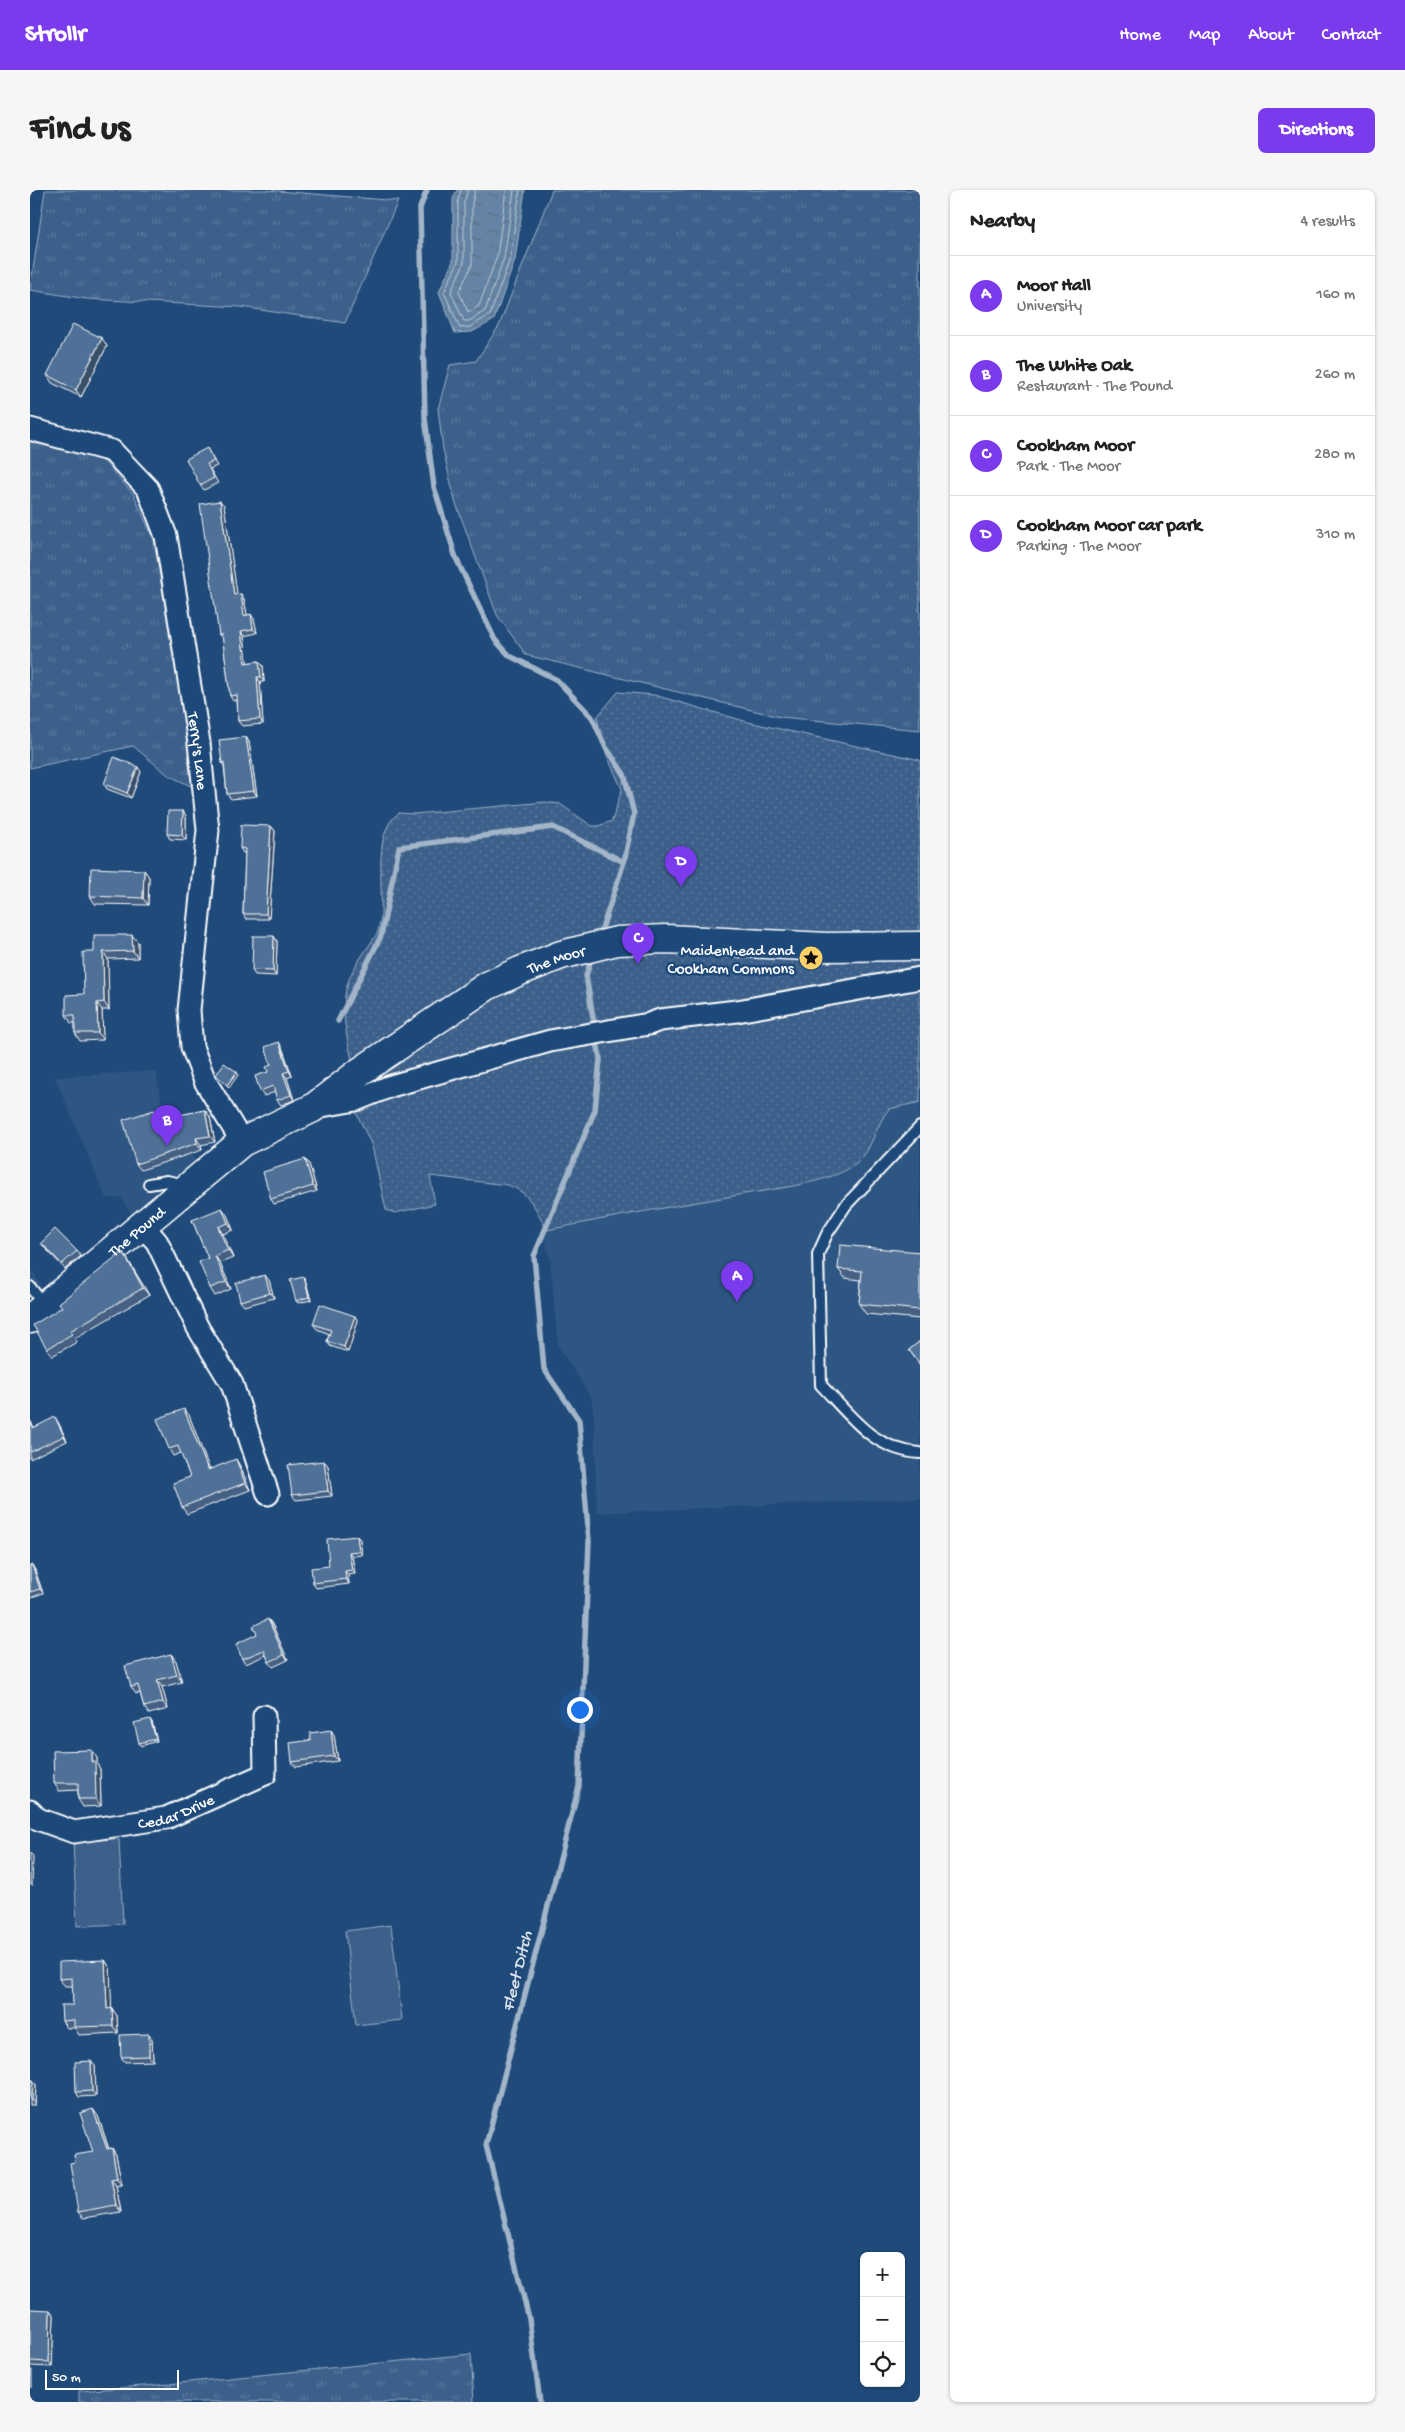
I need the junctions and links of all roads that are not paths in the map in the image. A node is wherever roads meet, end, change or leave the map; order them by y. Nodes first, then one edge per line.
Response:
1 (30, 429) edge
2 (920, 946) edge
3 (920, 978) edge
4 (313, 1108) junction
5 (920, 1127) edge
6 (242, 1142) junction
7 (149, 1184) dead end
8 (188, 1186) junction
9 (142, 1225) junction
10 (35, 1304) edge
11 (920, 1453) edge
12 (268, 1494) dead end
13 (264, 1716) dead end
14 (30, 1811) edge

1 - 6 street, Terry's Lane
2 - 4 main road, The Moor
3 - 4 street
4 - 6 main road, The Moor
5 - 11 lane
6 - 8 main road, The Pound
7 - 8 lane
8 - 9 main road, The Pound
9 - 10 main road, The Pound
9 - 12 street
13 - 14 street, Cedar Drive

